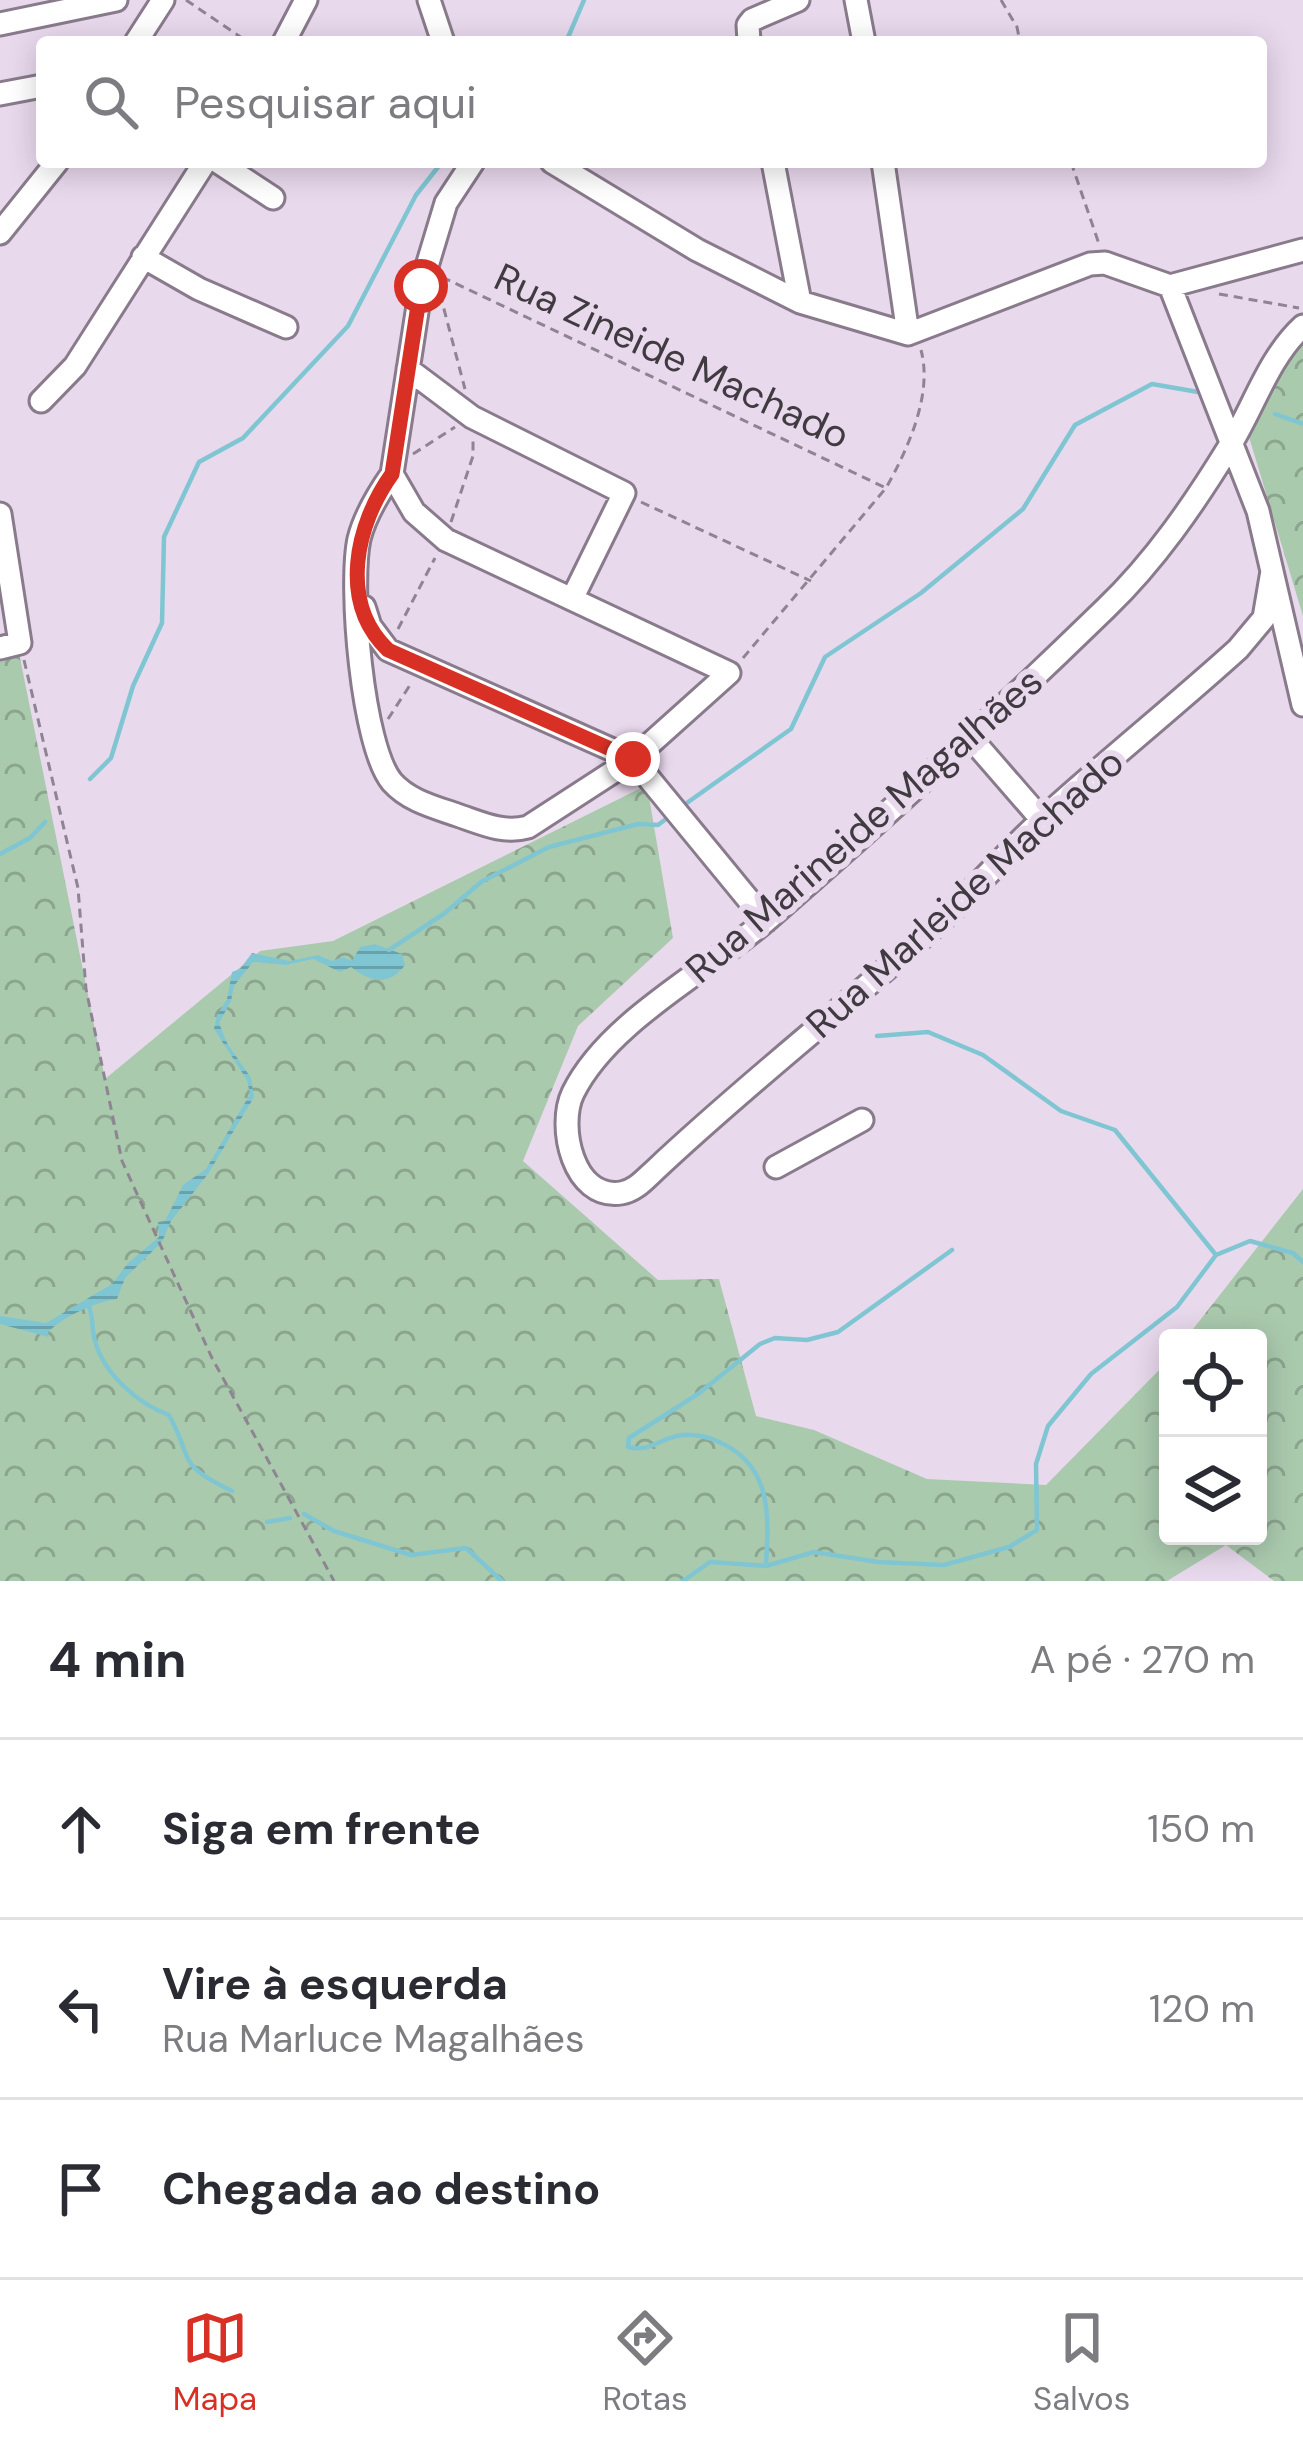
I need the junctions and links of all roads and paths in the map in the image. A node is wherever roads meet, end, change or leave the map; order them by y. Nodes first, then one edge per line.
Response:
1 (116, 0) edge
2 (163, 0) edge
3 (186, 0) edge
4 (306, 0) edge
5 (429, 0) edge
6 (799, 0) edge
7 (856, 0) edge
8 (1001, 0) edge
9 (0, 24) edge
10 (140, 36) edge
11 (239, 36) edge
12 (287, 36) edge
13 (441, 36) edge
14 (749, 36) edge
15 (863, 36) edge
16 (1019, 36) edge
17 (36, 87) edge
18 (0, 94) edge
19 (52, 168) edge
20 (201, 168) edge
21 (227, 168) edge
22 (469, 168) edge
23 (562, 168) edge
24 (773, 168) edge
25 (884, 168) edge
26 (1073, 168) edge
27 (273, 198) dead end
28 (0, 233) edge
29 (1303, 250) edge
30 (143, 257) junction
31 (1105, 262) junction
32 (1170, 286) junction
33 (1215, 293) dead end
34 (800, 302) junction
35 (1303, 308) edge
36 (286, 326) dead end
37 (1303, 326) edge
38 (908, 334) junction
39 (408, 368) junction
40 (40, 401) dead end
41 (472, 417) junction
42 (1232, 443) junction
43 (392, 474) junction
44 (886, 488) junction
45 (623, 493) junction
46 (0, 514) edge
47 (446, 540) junction
48 (1272, 571) junction
49 (811, 581) junction
50 (358, 590) junction
51 (572, 599) junction
52 (10, 646) edge
53 (388, 650) junction
54 (422, 665) junction
55 (729, 674) junction
56 (1303, 705) edge
57 (969, 736) junction
58 (372, 743) junction
59 (633, 759) junction
60 (1042, 820) junction
61 (766, 921) junction
62 (862, 1120) dead end
63 (776, 1167) dead end
64 (625, 1193) joint
65 (334, 1581) edge

1 - 9 street
2 - 10 street
3 - 11 path
4 - 12 street
5 - 13 street
6 - 14 street
7 - 15 street
8 - 16 path
17 - 18 street
19 - 28 street
20 - 30 street
21 - 27 street
22 - 39 street
23 - 34 street
24 - 34 street
25 - 38 street
26 - 31 path
29 - 32 street
30 - 36 street
30 - 40 street
31 - 32 street
31 - 38 street
32 - 42 street
33 - 35 path
34 - 38 street
37 - 42 street, Rua Marineide Magalhães
38 - 44 path
39 - 41 street
39 - 43 street
41 - 43 path
41 - 44 path, Rua Zineide Machado
41 - 45 street
41 - 47 path
42 - 48 street
42 - 57 street, Rua Marineide Magalhães
43 - 47 street
43 - 50 street
44 - 49 path
45 - 49 path
45 - 51 street
46 - 52 street
47 - 51 street
47 - 53 path
48 - 56 street
48 - 60 street, Rua Marleide Machado
49 - 55 path
50 - 53 street
50 - 58 street
51 - 55 street
52 - 65 path
53 - 54 street
54 - 58 path
54 - 59 street
55 - 59 street
57 - 60 street
57 - 61 street, Rua Marineide Magalhães
58 - 59 street
59 - 61 street
60 - 64 street, Rua Marleide Machado
61 - 64 street, Rua Marineide Magalhães
62 - 63 street

